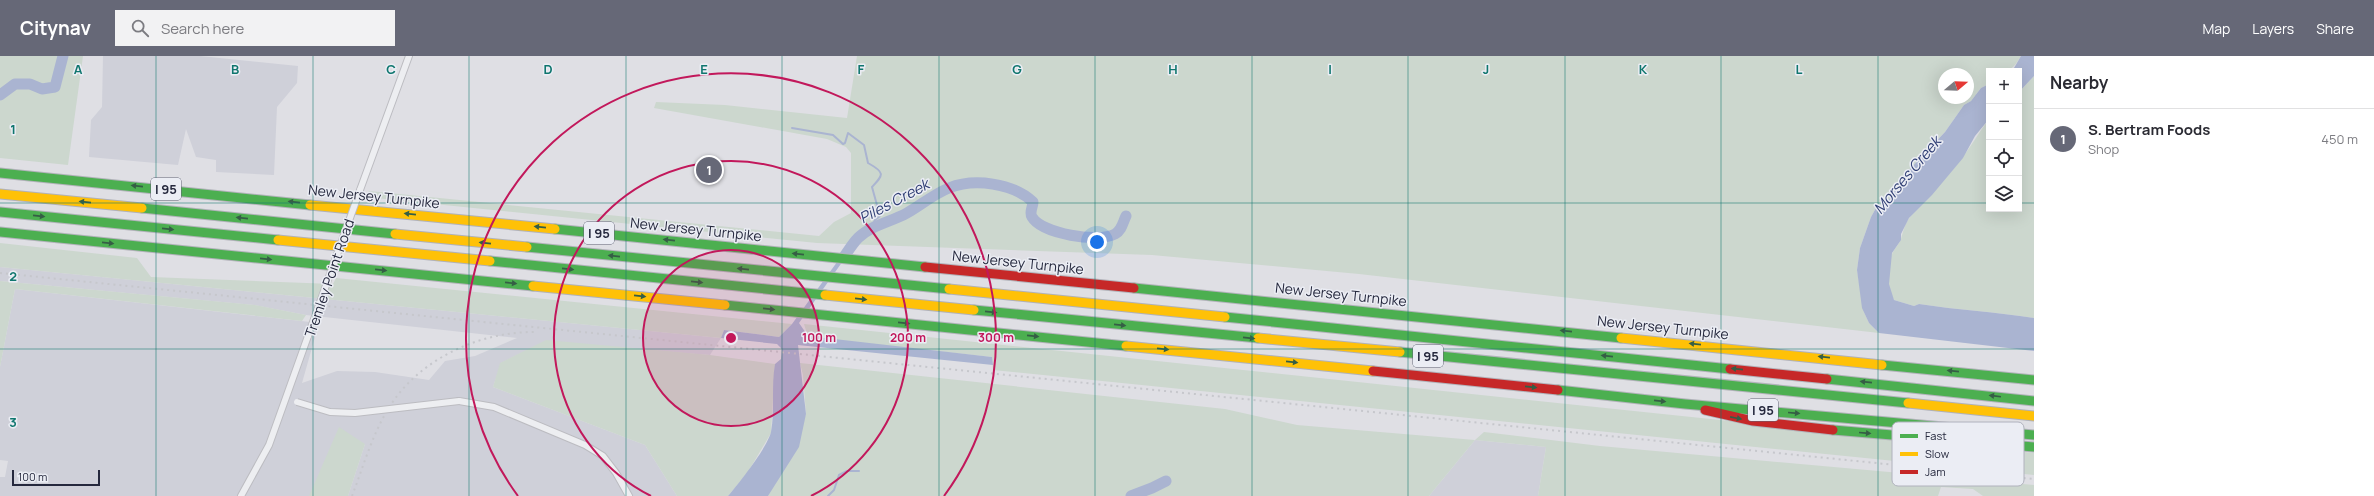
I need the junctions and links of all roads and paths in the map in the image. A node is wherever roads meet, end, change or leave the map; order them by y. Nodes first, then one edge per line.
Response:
1 (409, 56) edge
2 (0, 173) edge
3 (0, 194) edge
4 (0, 212) edge
5 (0, 232) edge
6 (2034, 380) edge
7 (286, 399) junction
8 (2034, 401) edge
9 (1685, 404) junction
10 (2034, 416) edge
11 (1892, 422) edge
12 (2024, 434) edge
13 (1892, 435) edge
14 (2034, 435) edge
15 (2024, 446) edge
16 (2034, 447) edge
17 (241, 496) edge
18 (629, 496) edge

1 - 7 street, Tremley Point Road, bridge
6 -> 2 highway, New Jersey Turnpike / I 95
8 -> 3 highway, I 95
4 -> 10 highway, I 95
5 -> 9 highway, I 95
7 - 17 street, Tremley Point Road
7 - 18 street, bridge
9 -> 11 highway, I 95
9 -> 13 highway
12 -> 14 highway, I 95
15 -> 16 highway

